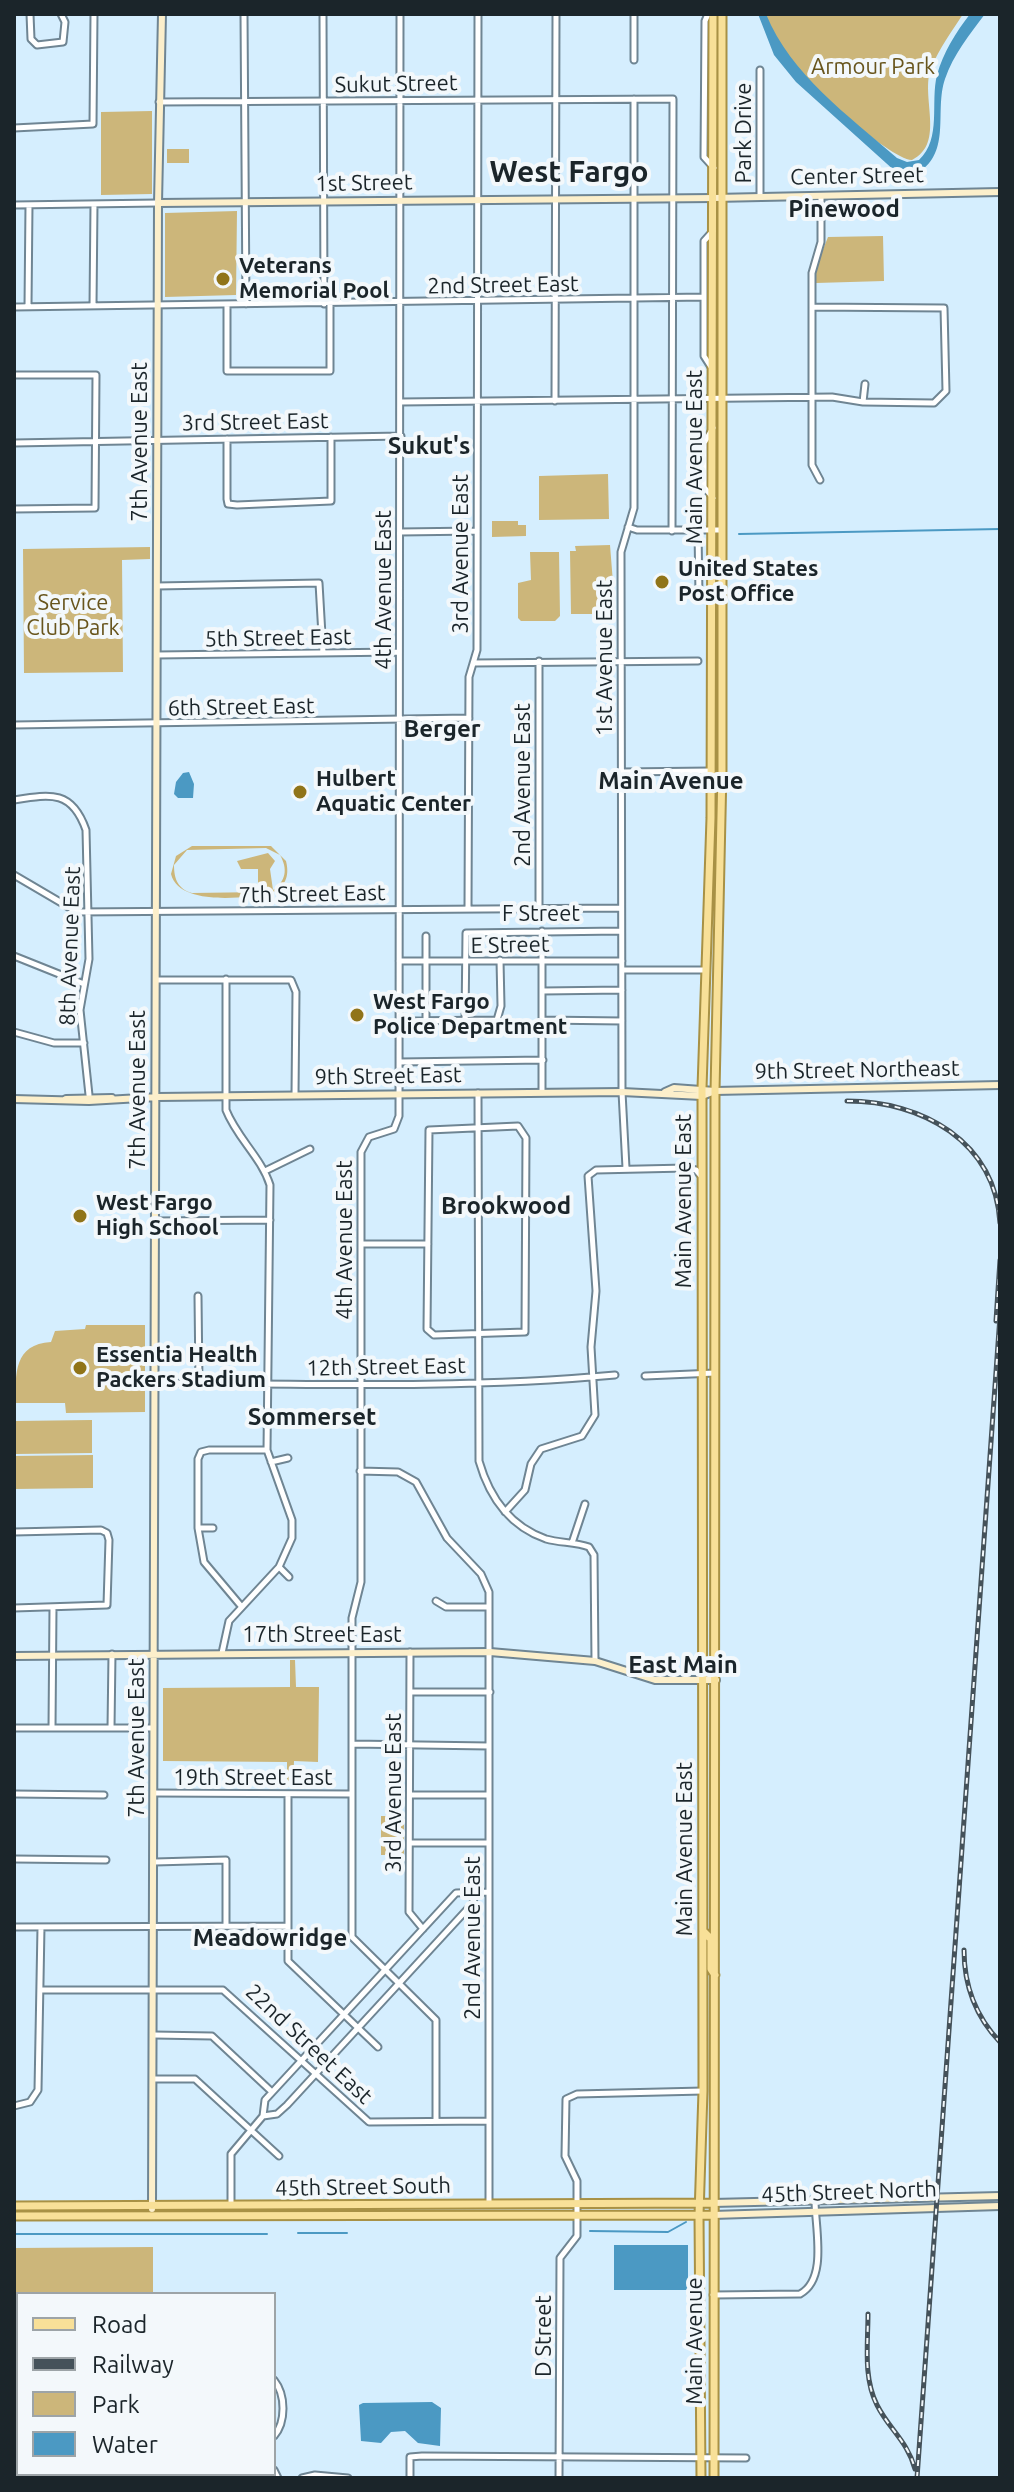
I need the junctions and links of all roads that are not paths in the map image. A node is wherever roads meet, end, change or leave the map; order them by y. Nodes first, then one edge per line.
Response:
1 (30, 14) edge
2 (61, 14) edge
3 (94, 14) edge
4 (162, 14) edge
5 (244, 14) edge
6 (323, 14) edge
7 (400, 14) edge
8 (478, 14) edge
9 (556, 14) edge
10 (634, 14) edge
11 (711, 14) edge
12 (722, 14) edge
13 (634, 60) dead end
14 (760, 70) dead end
15 (704, 80) junction
16 (713, 91) junction
17 (479, 99) junction
18 (634, 99) junction
19 (400, 100) junction
20 (556, 100) junction
21 (244, 101) junction
22 (159, 102) junction
23 (324, 102) junction
24 (14, 128) edge
25 (714, 168) junction
26 (1000, 192) edge
27 (821, 195) junction
28 (760, 196) junction
29 (634, 197) junction
30 (673, 197) junction
31 (556, 198) junction
32 (718, 198) junction
33 (479, 199) junction
34 (401, 200) junction
35 (323, 201) junction
36 (158, 203) junction
37 (246, 203) junction
38 (94, 204) junction
39 (14, 205) edge
40 (29, 205) junction
41 (713, 230) junction
42 (673, 297) junction
43 (704, 297) junction
44 (633, 299) junction
45 (478, 300) junction
46 (555, 300) junction
47 (400, 301) junction
48 (327, 303) junction
49 (227, 304) junction
50 (246, 304) junction
51 (158, 305) junction
52 (28, 306) junction
53 (93, 306) junction
54 (14, 307) edge
55 (812, 307) junction
56 (714, 369) junction
57 (14, 375) edge
58 (865, 384) dead end
59 (812, 397) junction
60 (672, 399) junction
61 (718, 399) junction
62 (633, 400) junction
63 (477, 401) junction
64 (555, 401) junction
65 (401, 402) junction
66 (863, 402) junction
67 (401, 436) junction
68 (331, 437) junction
69 (158, 439) junction
70 (227, 439) junction
71 (14, 443) edge
72 (95, 443) junction
73 (820, 480) dead end
74 (14, 509) edge
75 (628, 527) junction
76 (698, 530) junction
77 (718, 530) junction
78 (477, 531) junction
79 (672, 531) junction
80 (400, 532) junction
81 (157, 586) junction
82 (699, 596) dead end
83 (399, 652) junction
84 (323, 653) junction
85 (157, 655) junction
86 (539, 661) junction
87 (621, 661) junction
88 (698, 661) dead end
89 (474, 663) junction
90 (469, 718) junction
91 (399, 720) junction
92 (157, 724) junction
93 (14, 725) edge
94 (711, 771) junction
95 (621, 772) junction
96 (14, 800) edge
97 (721, 827) junction
98 (14, 875) edge
99 (468, 908) junction
100 (621, 908) junction
101 (399, 909) junction
102 (539, 909) junction
103 (158, 912) junction
104 (90, 913) junction
105 (542, 931) junction
106 (621, 931) junction
107 (426, 936) dead end
108 (14, 956) edge
109 (500, 960) junction
110 (542, 960) junction
111 (399, 961) junction
112 (426, 961) junction
113 (464, 961) junction
114 (622, 961) junction
115 (622, 970) junction
116 (705, 970) junction
117 (226, 979) junction
118 (157, 980) junction
119 (84, 984) junction
120 (622, 990) junction
121 (543, 991) junction
122 (426, 1020) junction
123 (542, 1020) junction
124 (399, 1021) junction
125 (465, 1021) junction
126 (622, 1021) junction
127 (715, 1023) junction
128 (14, 1032) edge
129 (84, 1043) junction
130 (543, 1060) junction
131 (400, 1062) junction
132 (1000, 1085) edge
133 (715, 1091) junction
134 (542, 1092) junction
135 (622, 1092) junction
136 (702, 1092) junction
137 (478, 1093) junction
138 (89, 1095) junction
139 (295, 1095) junction
140 (226, 1096) junction
141 (399, 1096) junction
142 (157, 1097) junction
143 (112, 1098) junction
144 (14, 1099) edge
145 (66, 1099) junction
146 (478, 1127) junction
147 (310, 1149) dead end
148 (626, 1168) junction
149 (265, 1171) junction
150 (703, 1178) junction
151 (270, 1220) junction
152 (156, 1221) junction
153 (361, 1244) junction
154 (428, 1244) junction
155 (198, 1296) dead end
156 (476, 1335) junction
157 (715, 1373) junction
158 (702, 1374) junction
159 (615, 1375) dead end
160 (645, 1376) dead end
161 (593, 1377) junction
162 (476, 1382) junction
163 (157, 1383) junction
164 (199, 1383) junction
165 (268, 1384) junction
166 (361, 1384) junction
167 (267, 1450) junction
168 (288, 1458) dead end
169 (271, 1462) junction
170 (360, 1471) junction
171 (585, 1504) dead end
172 (505, 1512) junction
173 (198, 1528) junction
174 (213, 1528) dead end
175 (14, 1532) edge
176 (572, 1543) junction
177 (279, 1567) junction
178 (289, 1577) dead end
179 (436, 1601) dead end
180 (241, 1606) junction
181 (489, 1607) junction
182 (14, 1608) edge
183 (53, 1608) junction
184 (410, 1652) junction
185 (490, 1652) junction
186 (222, 1653) junction
187 (352, 1653) junction
188 (112, 1654) junction
189 (155, 1655) junction
190 (14, 1656) edge
191 (53, 1656) junction
192 (595, 1661) junction
193 (716, 1680) junction
194 (704, 1681) junction
195 (410, 1692) junction
196 (490, 1692) junction
197 (14, 1728) edge
198 (52, 1728) junction
199 (111, 1728) junction
200 (153, 1728) junction
201 (352, 1744) junction
202 (410, 1745) junction
203 (489, 1746) junction
204 (154, 1793) junction
205 (14, 1794) edge
206 (288, 1794) junction
207 (352, 1794) junction
208 (104, 1795) dead end
209 (410, 1795) junction
210 (489, 1795) junction
211 (409, 1843) junction
212 (489, 1843) junction
213 (14, 1859) edge
214 (106, 1860) dead end
215 (155, 1862) junction
216 (489, 1892) junction
217 (475, 1893) junction
218 (226, 1926) junction
219 (288, 1926) junction
220 (14, 1927) edge
221 (41, 1927) junction
222 (154, 1928) junction
223 (423, 1929) junction
224 (703, 1931) junction
225 (385, 1971) junction
226 (716, 1976) junction
227 (703, 1982) junction
228 (398, 1984) junction
229 (40, 1990) junction
230 (154, 1990) junction
231 (344, 2015) junction
232 (357, 2028) junction
233 (715, 2030) junction
234 (154, 2035) junction
235 (378, 2047) dead end
236 (301, 2060) junction
237 (315, 2073) junction
238 (153, 2079) junction
239 (703, 2091) junction
240 (272, 2092) junction
241 (14, 2106) edge
242 (263, 2116) junction
243 (436, 2121) junction
244 (489, 2121) junction
245 (250, 2130) junction
246 (279, 2156) dead end
247 (1000, 2196) edge
248 (815, 2200) junction
249 (577, 2202) junction
250 (489, 2203) junction
251 (713, 2203) junction
252 (699, 2204) junction
253 (14, 2206) edge
254 (152, 2206) junction
255 (231, 2206) junction
256 (1000, 2206) edge
257 (815, 2210) junction
258 (577, 2215) junction
259 (699, 2215) junction
260 (713, 2215) junction
261 (14, 2216) edge
262 (152, 2216) junction
263 (712, 2295) junction
264 (276, 2383) edge
265 (276, 2434) edge
266 (559, 2457) junction
267 (713, 2458) junction
268 (746, 2458) dead end
269 (701, 2459) junction
270 (302, 2478) edge
271 (348, 2478) edge
272 (410, 2478) edge
273 (559, 2478) edge
274 (701, 2478) edge
275 (714, 2478) edge

1 - 2 street
3 - 24 street
4 - 22 street, 7th Avenue East
5 - 21 street
6 - 23 street
7 - 19 street, 4th Avenue East
8 - 17 street, 3rd Avenue East
9 - 20 street
10 - 13 street
11 - 15 street
11 - 16 main road
12 - 32 main road
14 - 28 street, Park Drive
15 - 16 street
15 - 25 street
16 - 25 main road
17 - 19 street, Sukut Street
17 - 20 street, Sukut Street
17 - 33 street, 3rd Avenue East
18 - 20 street, Sukut Street
18 - 29 street, 1st Avenue East
18 - 30 street, Sukut Street
19 - 23 street, Sukut Street
19 - 34 street, 4th Avenue East
20 - 31 street
21 - 22 street, Sukut Street
21 - 23 street, Sukut Street
21 - 37 street
22 - 36 street, 7th Avenue East
23 - 35 street
25 - 32 main road
26 - 27 street, Center Street
27 - 28 street, Center Street
27 - 55 street
28 - 32 street, Center Street
29 - 30 street, 1st Street
29 - 31 street, 1st Street
29 - 44 street, 1st Avenue East
30 - 32 street, 1st Street
30 - 42 street
31 - 33 street, 1st Street
31 - 46 street
32 - 41 main road, Main Avenue East
32 - 61 main road, Main Avenue East
33 - 34 street, 1st Street
33 - 45 street, 3rd Avenue East
34 - 35 street, 1st Street
34 - 47 street, 4th Avenue East
35 - 37 street, 1st Street
35 - 48 street
36 - 37 street, 1st Street
36 - 38 street, 1st Street
36 - 51 street, 7th Avenue East
37 - 50 street
38 - 40 street, 1st Street
38 - 53 street
39 - 40 street, 1st Street
40 - 52 street
41 - 43 street
41 - 56 main road, Main Avenue East
42 - 43 street, 2nd Street East
42 - 44 street, 2nd Street East
42 - 60 street
43 - 56 street
44 - 46 street, 2nd Street East
44 - 62 street, 1st Avenue East
45 - 46 street, 2nd Street East
45 - 47 street, 2nd Street East
45 - 63 street, 3rd Avenue East
46 - 64 street
47 - 48 street, 2nd Street East
47 - 65 street, 4th Avenue East
48 - 49 street
48 - 50 street, 2nd Street East
49 - 50 street, 2nd Street East
49 - 51 street, 2nd Street East
51 - 53 street, 2nd Street East
51 - 69 street, 7th Avenue East
52 - 53 street, 2nd Street East
52 - 54 street, 2nd Street East
55 - 59 street
55 - 66 street
56 - 61 main road, Main Avenue East
57 - 72 street
58 - 66 street
59 - 61 street
59 - 66 street
59 - 73 street
60 - 61 street
60 - 62 street
60 - 79 street
61 - 77 main road, Main Avenue East
61 - 77 main road, Main Avenue East
62 - 64 street
62 - 75 street, 1st Avenue East
63 - 64 street
63 - 65 street
63 - 78 street, 3rd Avenue East
65 - 67 street, 4th Avenue East
67 - 68 street, 3rd Street East
67 - 80 street, 4th Avenue East
68 - 70 street, 3rd Street East
68 - 70 street
69 - 70 street, 3rd Street East
69 - 72 street, 3rd Street East
69 - 81 street, 7th Avenue East
71 - 72 street, 3rd Street East
72 - 74 street
75 - 79 street
75 - 87 street, 1st Avenue East
76 - 77 street
76 - 79 street
76 - 82 street
77 - 94 main road, Main Avenue East
77 - 97 main road, Main Avenue East
78 - 80 street
78 - 89 street, 3rd Avenue East
80 - 83 street, 4th Avenue East
81 - 84 street
81 - 85 street, 7th Avenue East
83 - 84 street, 5th Street East
83 - 91 street, 4th Avenue East
84 - 85 street, 5th Street East
85 - 92 street, 7th Avenue East
86 - 87 street
86 - 89 street
86 - 102 street, 2nd Avenue East
87 - 88 street
87 - 95 street, 1st Avenue East
89 - 90 street, 3rd Avenue East
90 - 91 street, 6th Street East
90 - 99 street, 3rd Avenue East
91 - 92 street, 6th Street East
91 - 101 street, 4th Avenue East
92 - 93 street, 6th Street East
92 - 103 street, 7th Avenue East
94 - 95 street
94 - 97 main road
94 - 116 main road, Main Avenue East
95 - 100 street, 1st Avenue East
96 - 104 street, 8th Avenue East
97 - 127 main road, Main Avenue East
98 - 104 street, 7th Street East
99 - 101 street, 7th Street East
99 - 102 street, 7th Street East
100 - 102 street, 7th Street East
100 - 106 street, 1st Avenue East
101 - 103 street, 7th Street East
101 - 111 street, 4th Avenue East
103 - 104 street, 7th Street East
103 - 118 street, 7th Avenue East
104 - 119 street, 8th Avenue East
105 - 106 street, F Street
105 - 110 street
105 - 113 street, F Street
106 - 114 street, 1st Avenue East
107 - 112 street
108 - 119 street
109 - 110 street, E Street
109 - 113 street, E Street
109 - 125 street
110 - 114 street, E Street
110 - 121 street
111 - 112 street, E Street
111 - 124 street, 4th Avenue East
112 - 113 street, E Street
112 - 122 street
113 - 125 street
114 - 115 street, 1st Avenue East
115 - 116 street
115 - 120 street, 1st Avenue East
116 - 127 main road
116 - 136 main road, Main Avenue East
117 - 118 street
117 - 139 street
117 - 140 street
118 - 142 street, 7th Avenue East
119 - 129 street, 8th Avenue East
120 - 121 street
120 - 126 street, 1st Avenue East
121 - 123 street
122 - 124 street
122 - 125 street
123 - 126 street
123 - 130 street
124 - 131 street, 4th Avenue East
126 - 135 street, 1st Avenue East
127 - 133 main road, Main Avenue East
128 - 129 street
129 - 138 street, 8th Avenue East
130 - 131 street
130 - 134 street
131 - 141 street, 4th Avenue East
132 - 133 street, 9th Street Northeast
133 - 136 street, 9th Street East
133 - 157 main road, Main Avenue East
134 - 135 street, 9th Street East
134 - 137 street, 9th Street East
135 - 136 street, 9th Street East
135 - 148 street, 1st Avenue East
136 - 150 main road, Main Avenue East
137 - 141 street, 9th Street East
137 - 146 street
138 - 143 street, 9th Street East
138 - 145 street, 9th Street East
139 - 140 street, 9th Street East
139 - 141 street, 9th Street East
140 - 142 street, 9th Street East
140 - 149 street
141 - 153 street, 4th Avenue East
142 - 143 street, 9th Street East
142 - 152 street, 7th Avenue East
143 - 145 street, 9th Street East
144 - 145 street, 9th Street East
146 - 154 street
146 - 156 street
146 - 156 street
147 - 149 street
148 - 150 street
148 - 161 street
149 - 151 street
150 - 158 main road, Main Avenue East
151 - 152 street
151 - 165 street
152 - 163 street, 7th Avenue East
153 - 154 street
153 - 166 street, 4th Avenue East
154 - 156 street
155 - 164 street
156 - 162 street
157 - 158 street
157 - 193 main road, Main Avenue East
158 - 160 street
158 - 194 main road, Main Avenue East
159 - 161 street, 12th Street East
161 - 162 street, 12th Street East
161 - 172 street
162 - 166 street, 12th Street East
162 - 172 street
163 - 164 street, 12th Street East
163 - 189 street, 7th Avenue East
164 - 165 street, 12th Street East
165 - 166 street, 12th Street East
165 - 167 street
166 - 170 street, 4th Avenue East
167 - 169 street
167 - 173 street
168 - 169 street
169 - 177 street
170 - 181 street
170 - 187 street, 4th Avenue East
171 - 176 street
172 - 176 street
173 - 174 street
173 - 180 street
175 - 183 street
176 - 192 street
177 - 178 street
177 - 180 street
179 - 181 street
180 - 186 street
181 - 185 street
182 - 183 street
183 - 191 street
184 - 185 street, 17th Street East
184 - 187 street, 17th Street East
184 - 195 street, 3rd Avenue East
185 - 192 street, 17th Street East
185 - 196 street, 2nd Avenue East
186 - 187 street, 17th Street East
186 - 189 street, 17th Street East
187 - 201 street, 4th Avenue East
188 - 189 street, 17th Street East
188 - 191 street, 17th Street East
188 - 199 street
189 - 200 street, 7th Avenue East
190 - 191 street, 17th Street East
191 - 198 street
192 - 194 street, 17th Street East
193 - 194 street, 17th Street East
193 - 226 main road, Main Avenue East
194 - 224 main road, Main Avenue East
195 - 196 street
195 - 202 street, 3rd Avenue East
196 - 203 street, 2nd Avenue East
197 - 198 street
198 - 199 street
199 - 200 street
200 - 204 street, 7th Avenue East
201 - 202 street
201 - 207 street, 4th Avenue East
202 - 203 street
202 - 209 street, 3rd Avenue East
203 - 210 street, 2nd Avenue East
204 - 206 street, 19th Street East
204 - 215 street, 7th Avenue East
205 - 208 street
206 - 207 street, 19th Street East
206 - 219 street
207 - 225 street, 4th Avenue East
209 - 210 street
209 - 211 street, 3rd Avenue East
210 - 212 street, 2nd Avenue East
211 - 212 street
211 - 223 street, 3rd Avenue East
212 - 216 street, 2nd Avenue East
213 - 214 street
215 - 218 street
215 - 222 street, 7th Avenue East
216 - 217 street
216 - 244 street, 2nd Avenue East
217 - 223 street
217 - 228 street
218 - 219 street
218 - 222 street
219 - 231 street
220 - 221 street
221 - 222 street
221 - 229 street
222 - 230 street, 7th Avenue East
223 - 225 street
224 - 226 main road
224 - 227 main road, Main Avenue East
225 - 228 street, 4th Avenue East
225 - 231 street
226 - 233 main road, Main Avenue East
227 - 233 main road
227 - 239 main road, Main Avenue East
228 - 232 street
228 - 243 street, 4th Avenue East
229 - 230 street, 22nd Street East
229 - 241 street
230 - 234 street, 7th Avenue East
230 - 236 street, 22nd Street East
231 - 232 street
231 - 236 street
232 - 235 street
232 - 237 street
233 - 251 main road, Main Avenue East
234 - 238 street, 7th Avenue East
234 - 240 street
236 - 237 street, 22nd Street East
236 - 240 street
237 - 242 street
237 - 243 street, 22nd Street East
238 - 245 street
238 - 254 street, 7th Avenue East
239 - 249 street, D Street
239 - 252 main road, Main Avenue East
240 - 242 street
242 - 245 street
243 - 244 street, 22nd Street East
244 - 250 street, 2nd Avenue East
245 - 246 street
245 - 255 street
247 - 248 street, 45th Street North
248 - 251 street, 45th Street North
248 - 257 street
249 - 250 main road, 45th Street South
249 - 252 main road, 45th Street South
249 - 258 street, D Street
250 - 255 main road, 45th Street South
251 - 252 main road, 45th Street South
251 - 260 main road, Main Avenue
252 - 259 main road, Main Avenue
253 - 254 main road, 45th Street South
254 - 255 main road, 45th Street South
254 - 262 street, 7th Avenue East
256 - 257 street, 45th Street North
257 - 260 street, 45th Street North
257 - 263 street
258 - 259 main road, 45th Street South
258 - 262 main road, 45th Street South
258 - 266 street, D Street
259 - 260 main road, 45th Street North
259 - 269 main road, Main Avenue
260 - 263 main road, Main Avenue
261 - 262 main road, 45th Street South
263 - 267 main road, Main Avenue
264 - 265 street
266 - 269 street
266 - 272 street
266 - 273 street, D Street
267 - 268 street
267 - 269 street
267 - 275 main road, Main Avenue
269 - 274 main road, Main Avenue
270 - 271 street

